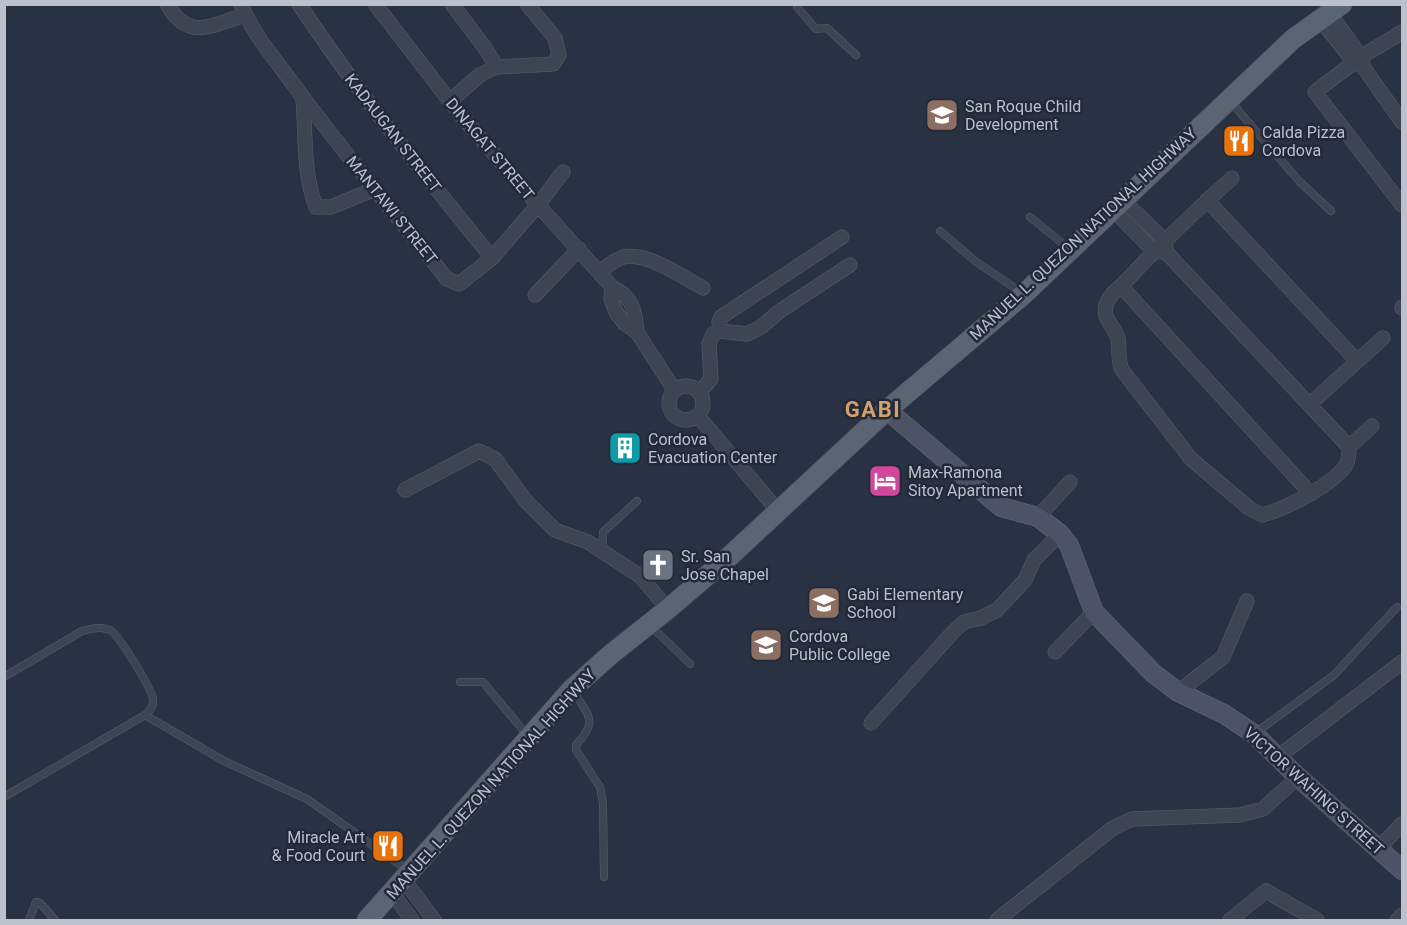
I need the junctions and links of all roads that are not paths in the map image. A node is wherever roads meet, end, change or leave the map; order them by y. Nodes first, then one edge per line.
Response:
1 (167, 4) edge
2 (299, 4) edge
3 (375, 4) edge
4 (452, 4) edge
5 (527, 4) edge
6 (798, 4) edge
7 (243, 10) edge
8 (1330, 12) edge
9 (1402, 32) edge
10 (856, 55) dead end
11 (1360, 62) junction
12 (496, 67) junction
13 (303, 99) junction
14 (1229, 99) junction
15 (450, 101) junction
16 (1401, 117) edge
17 (563, 172) dead end
18 (1232, 178) dead end
19 (375, 189) junction
20 (1207, 200) junction
21 (1401, 200) edge
22 (1117, 204) junction
23 (538, 205) junction
24 (1331, 211) dead end
25 (1030, 217) dead end
26 (940, 231) dead end
27 (842, 237) dead end
28 (1162, 248) junction
29 (579, 249) junction
30 (1070, 249) junction
31 (492, 258) junction
32 (850, 265) dead end
33 (599, 272) junction
34 (1121, 286) junction
35 (703, 288) dead end
36 (535, 294) dead end
37 (1024, 294) junction
38 (720, 331) junction
39 (1383, 338) dead end
40 (1357, 361) junction
41 (675, 391) junction
42 (699, 393) junction
43 (1310, 404) junction
44 (886, 410) junction
45 (698, 416) junction
46 (1372, 426) dead end
47 (1349, 447) junction
48 (1070, 482) dead end
49 (405, 490) dead end
50 (1311, 494) junction
51 (637, 501) dead end
52 (778, 511) junction
53 (1038, 517) junction
54 (1060, 534) junction
55 (602, 552) junction
56 (1247, 601) dead end
57 (1397, 607) dead end
58 (668, 609) junction
59 (1094, 612) junction
60 (649, 624) junction
61 (1055, 652) dead end
62 (1402, 662) edge
63 (690, 664) dead end
64 (4, 677) edge
65 (460, 682) dead end
66 (572, 689) junction
67 (1178, 692) junction
68 (145, 715) junction
69 (871, 723) dead end
70 (1254, 734) junction
71 (530, 738) junction
72 (1278, 757) junction
73 (1298, 777) junction
74 (4, 797) edge
75 (1402, 824) edge
76 (1378, 849) junction
77 (1402, 870) edge
78 (604, 877) dead end
79 (402, 882) junction
80 (1315, 920) edge
81 (29, 921) edge
82 (55, 921) edge
83 (367, 921) edge
84 (411, 921) edge
85 (434, 921) edge
86 (997, 921) edge
87 (1230, 921) edge

1 - 7 street
2 - 31 street, KADAUGAN STREET
3 - 15 street, DINAGAT STREET
4 - 12 street
5 - 12 street
6 - 10 lane
7 - 13 street, MANTAWI STREET
8 - 11 street
8 - 14 main road, MANUEL L. QUEZON NATIONAL HIGHWAY
9 - 11 street
11 - 16 street
11 - 21 street
12 - 15 street
13 - 19 street, MANTAWI STREET
13 - 19 street
14 - 22 main road, MANUEL L. QUEZON NATIONAL HIGHWAY
14 - 24 lane
15 - 23 street, DINAGAT STREET
17 - 23 street, MANTAWI STREET
18 - 20 street
19 - 31 street, MANTAWI STREET
20 - 28 street
20 - 40 street
22 - 28 street
22 - 30 main road, MANUEL L. QUEZON NATIONAL HIGHWAY
23 - 29 street, DINAGAT STREET
23 - 31 street, MANTAWI STREET
25 - 30 lane
26 - 37 lane
27 - 38 street
28 - 34 street
28 - 43 street
29 - 33 street, DINAGAT STREET
29 - 36 street
30 - 37 main road, MANUEL L. QUEZON NATIONAL HIGHWAY
32 - 38 street
33 - 35 street
33 - 41 street, DINAGAT STREET
34 - 50 street
34 - 50 street
37 - 44 main road, MANUEL L. QUEZON NATIONAL HIGHWAY
38 - 42 street
39 - 40 street
40 - 43 street
41 - 42 street
41 - 45 street
42 - 45 street
43 - 47 street
44 - 52 main road, MANUEL L. QUEZON NATIONAL HIGHWAY
44 - 53 street, VICTOR WAHING STREET
45 - 52 street
46 - 47 street
47 - 50 street
48 - 53 street
49 - 55 street
51 - 55 lane
52 - 58 main road, MANUEL L. QUEZON NATIONAL HIGHWAY
53 - 54 street, VICTOR WAHING STREET
54 - 59 street, VICTOR WAHING STREET
54 - 69 street
55 - 58 street
56 - 67 street
57 - 70 lane
58 - 60 main road, MANUEL L. QUEZON NATIONAL HIGHWAY
59 - 61 street
59 - 67 street, VICTOR WAHING STREET
60 - 63 lane
60 - 66 main road, MANUEL L. QUEZON NATIONAL HIGHWAY
62 - 72 street
64 - 68 lane
65 - 71 lane
66 - 71 main road, MANUEL L. QUEZON NATIONAL HIGHWAY
66 - 78 lane
67 - 70 street, VICTOR WAHING STREET
68 - 74 lane
68 - 79 lane
70 - 72 street, VICTOR WAHING STREET
71 - 79 main road, MANUEL L. QUEZON NATIONAL HIGHWAY
72 - 73 street, VICTOR WAHING STREET
73 - 76 street, VICTOR WAHING STREET
73 - 86 street
75 - 76 street
76 - 77 street, VICTOR WAHING STREET
79 - 83 main road, MANUEL L. QUEZON NATIONAL HIGHWAY
79 - 84 street
79 - 85 street
80 - 87 street
81 - 82 lane

